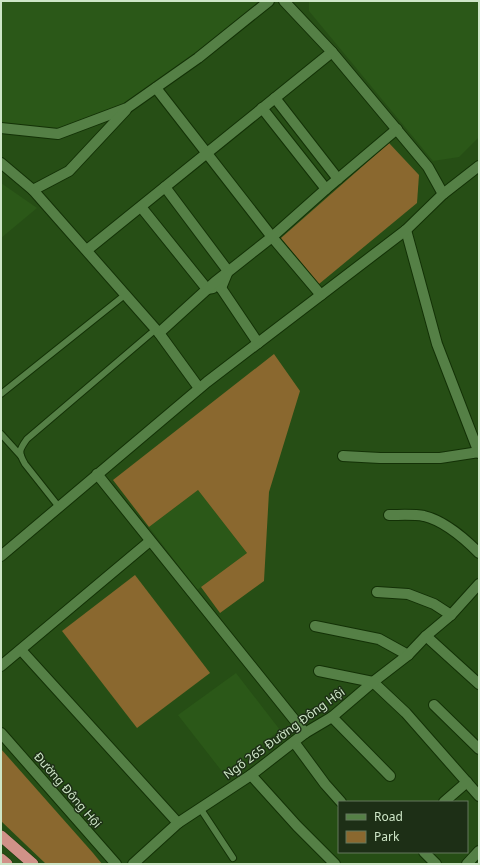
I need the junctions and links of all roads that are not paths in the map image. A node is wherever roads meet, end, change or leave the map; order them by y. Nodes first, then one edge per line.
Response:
1 (269, 1) edge
2 (284, 1) edge
3 (332, 52) junction
4 (156, 88) junction
5 (275, 98) junction
6 (127, 108) junction
7 (262, 108) junction
8 (1, 128) edge
9 (397, 130) junction
10 (208, 152) junction
11 (1, 163) edge
12 (479, 166) edge
13 (338, 179) junction
14 (165, 187) junction
15 (326, 188) junction
16 (33, 190) junction
17 (443, 194) junction
18 (141, 206) junction
19 (406, 230) junction
20 (272, 237) junction
21 (87, 250) junction
22 (228, 271) junction
23 (221, 288) junction
24 (207, 289) junction
25 (126, 294) junction
26 (321, 294) junction
27 (158, 331) junction
28 (258, 343) junction
29 (200, 388) junction
30 (1, 394) edge
31 (1, 434) edge
32 (479, 452) edge
33 (21, 456) junction
34 (343, 456) dead end
35 (97, 474) junction
36 (59, 507) junction
37 (389, 515) dead end
38 (150, 541) junction
39 (479, 553) edge
40 (1, 556) edge
41 (479, 584) edge
42 (377, 592) dead end
43 (451, 615) junction
44 (315, 626) dead end
45 (426, 636) junction
46 (21, 650) junction
47 (408, 655) junction
48 (1, 666) edge
49 (319, 671) dead end
50 (373, 682) junction
51 (479, 684) edge
52 (434, 705) dead end
53 (332, 717) junction
54 (1, 733) edge
55 (305, 733) junction
56 (294, 742) junction
57 (479, 748) edge
58 (251, 775) junction
59 (390, 776) dead end
60 (467, 782) junction
61 (479, 796) edge
62 (340, 801) edge
63 (445, 801) edge
64 (200, 808) junction
65 (178, 823) junction
66 (1, 836) edge
67 (479, 851) edge
68 (425, 853) edge
69 (233, 858) dead end
70 (1, 859) edge
71 (7, 864) edge
72 (33, 864) edge
73 (116, 864) edge
74 (133, 864) edge
75 (335, 864) edge
76 (436, 864) edge
77 (467, 864) edge

1 - 4 street
2 - 3 street
3 - 5 street
3 - 9 street
4 - 6 street
4 - 10 street
5 - 7 street
5 - 13 street
6 - 8 street
6 - 16 street
7 - 10 street
7 - 15 street
9 - 13 street
9 - 17 street
10 - 14 street
10 - 20 street
11 - 16 street
12 - 17 street
13 - 15 street
14 - 18 street
14 - 22 street
15 - 20 street
16 - 21 street
17 - 19 street
18 - 21 street
18 - 24 street
19 - 26 street
19 - 32 street
20 - 22 street
20 - 26 street
21 - 25 street
22 - 23 street
22 - 24 street
23 - 24 street
23 - 28 street
24 - 27 street
25 - 27 street
25 - 30 lane
26 - 28 street
27 - 29 street
27 - 33 lane
28 - 29 street
29 - 35 street
31 - 33 lane
32 - 34 street
33 - 36 lane
35 - 36 street
35 - 38 street
36 - 40 street
37 - 39 street
38 - 46 street
38 - 55 street
41 - 43 street, Ngõ 265 Đường Đông Hội
42 - 43 street
43 - 45 street, Ngõ 265 Đường Đông Hội
44 - 47 street
45 - 47 street, Ngõ 265 Đường Đông Hội
45 - 51 street
46 - 48 street
46 - 65 street
47 - 50 street, Ngõ 265 Đường Đông Hội
49 - 50 street
50 - 53 street, Ngõ 265 Đường Đông Hội
50 - 60 street
52 - 57 street
53 - 55 street, Ngõ 265 Đường Đông Hội
53 - 59 street
54 - 73 street, Đường Đông Hội
55 - 56 street, Ngõ 265 Đường Đông Hội
56 - 58 street, Ngõ 265 Đường Đông Hội
56 - 62 street
58 - 64 street, Ngõ 265 Đường Đông Hội
58 - 75 street
60 - 61 street
60 - 63 street
64 - 65 street, Ngõ 265 Đường Đông Hội
64 - 69 lane
65 - 74 street, Ngõ 265 Đường Đông Hội
66 - 72 highway
67 - 77 street
68 - 76 street
70 - 71 highway

